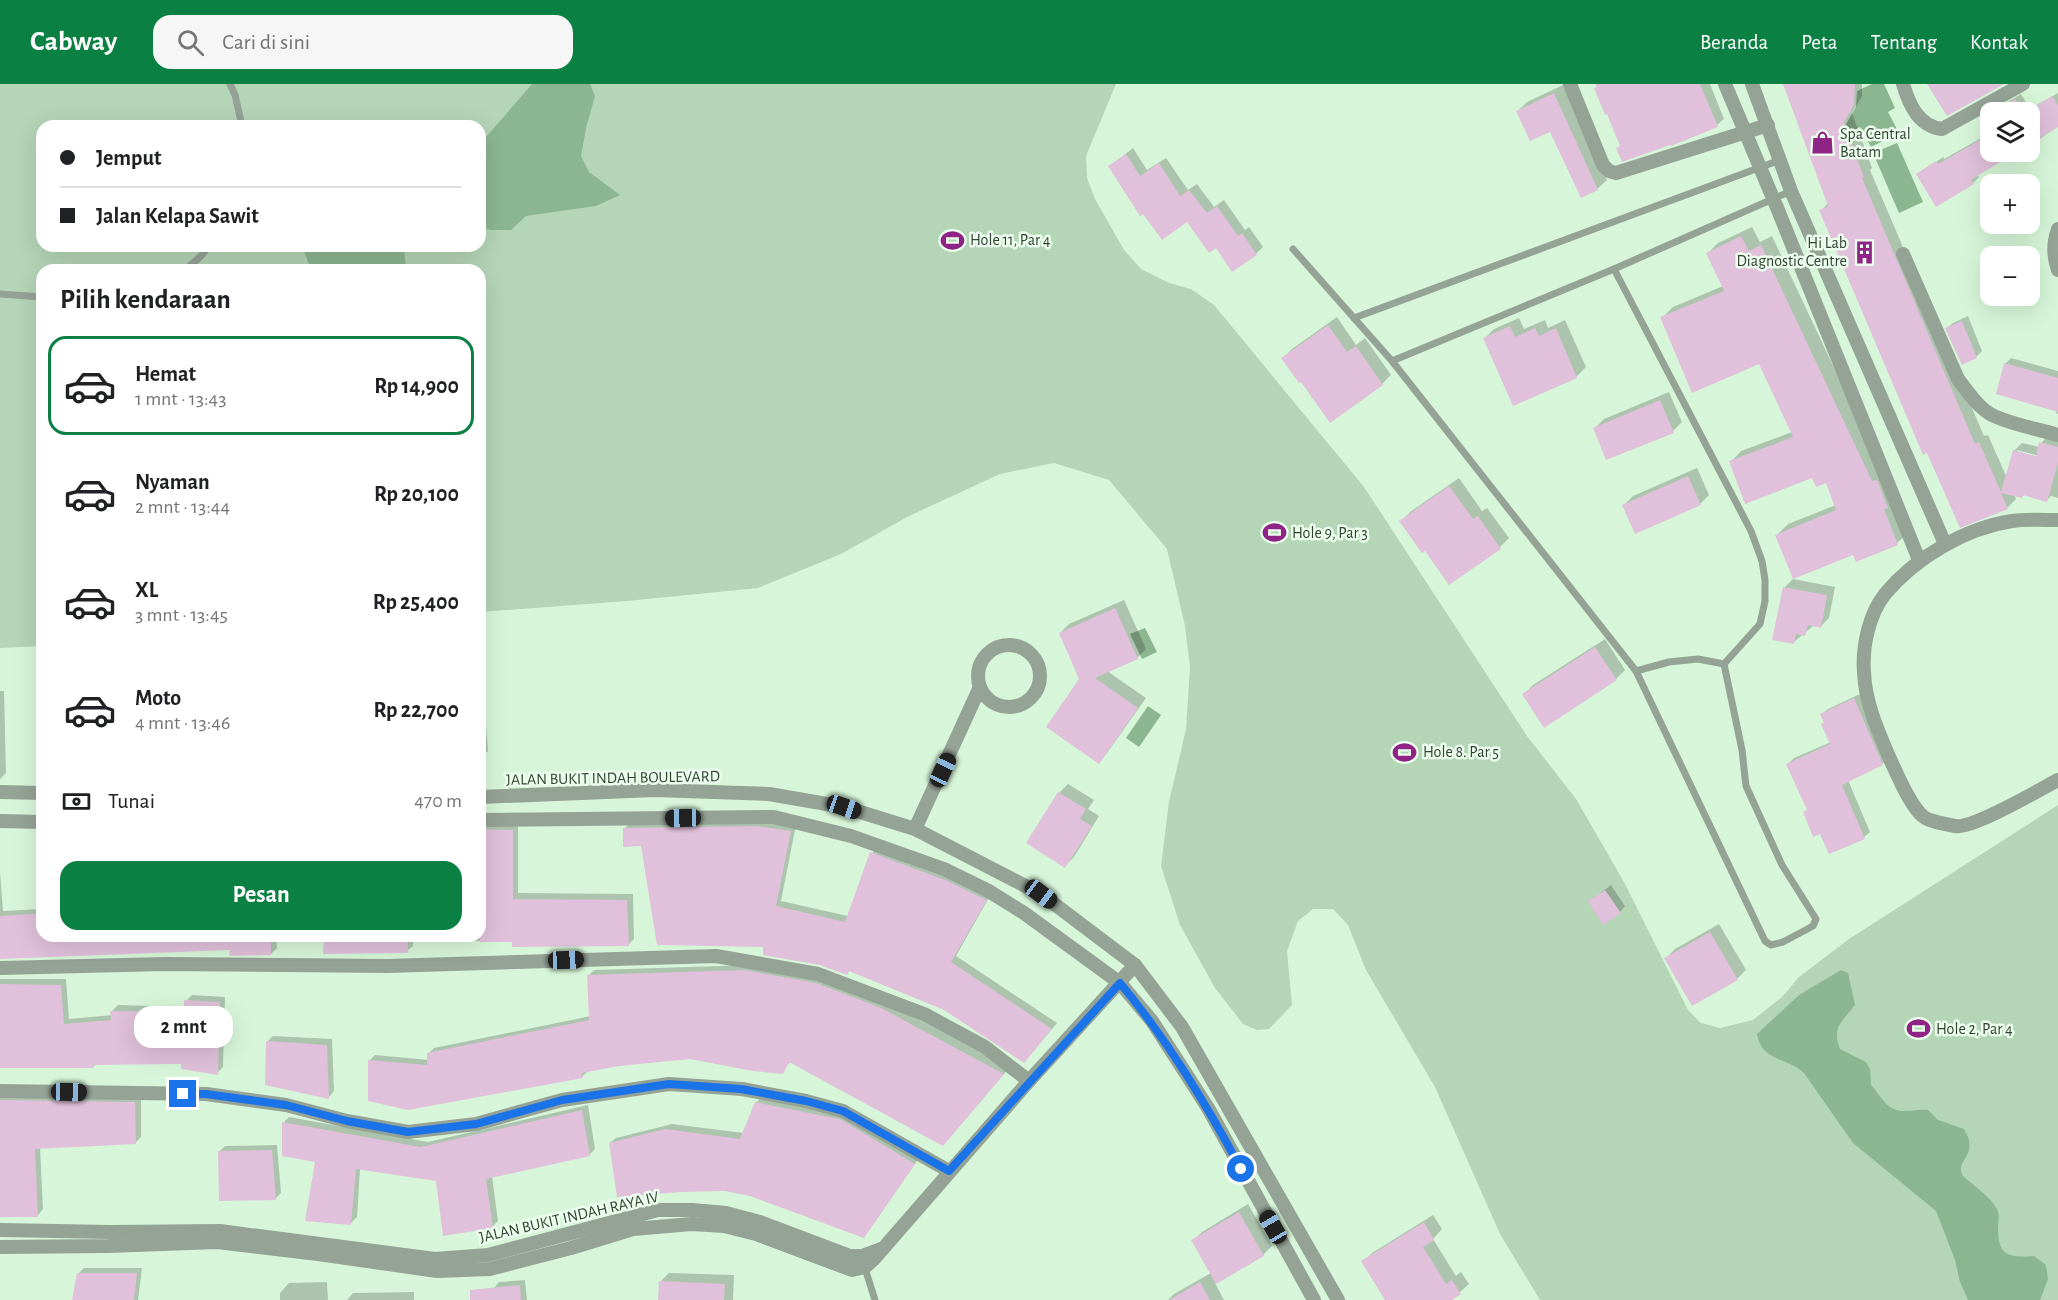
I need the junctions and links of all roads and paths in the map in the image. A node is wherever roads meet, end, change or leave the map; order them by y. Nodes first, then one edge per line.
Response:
1 (230, 84) edge
2 (1570, 84) edge
3 (1725, 84) edge
4 (1752, 84) edge
5 (1903, 84) edge
6 (2023, 84) edge
7 (241, 120) edge
8 (1768, 125) junction
9 (1745, 132) junction
10 (1780, 160) junction
11 (1760, 168) junction
12 (1791, 191) junction
13 (1774, 200) junction
14 (2058, 229) edge
15 (1293, 249) dead end
16 (204, 252) edge
17 (1903, 254) dead end
18 (192, 264) edge
19 (1614, 269) junction
20 (2058, 270) edge
21 (0, 294) edge
22 (36, 297) edge
23 (1354, 318) junction
24 (1392, 361) junction
25 (2058, 435) edge
26 (2058, 520) edge
27 (1945, 544) junction
28 (1919, 560) junction
29 (1724, 664) junction
30 (1636, 671) junction
31 (980, 687) junction
32 (2058, 780) edge
33 (0, 792) edge
34 (36, 793) edge
35 (486, 797) edge
36 (486, 820) edge
37 (0, 821) edge
38 (36, 822) edge
39 (915, 829) junction
40 (1135, 965) junction
41 (0, 968) edge
42 (1120, 983) junction
43 (1029, 1082) junction
44 (0, 1091) edge
45 (949, 1171) junction
46 (0, 1230) edge
47 (0, 1247) edge
48 (863, 1262) junction
49 (875, 1300) edge
50 (1314, 1300) edge
51 (1338, 1300) edge

1 - 7 lane
2 - 9 street
3 - 9 street
4 - 8 street
5 - 6 street
8 - 9 street
8 - 10 street
9 - 11 street
10 - 11 lane
10 - 12 street
11 - 13 street
11 - 23 lane
12 - 13 lane
12 - 27 street
13 - 19 lane
13 - 28 street
14 - 20 street
15 - 23 lane
16 - 18 lane
17 - 25 street
19 - 24 lane
19 - 29 lane
21 - 22 lane
23 - 24 lane
24 - 30 lane
26 - 27 street
27 - 28 street
28 - 32 street
29 - 30 lane
29 - 30 lane
31 - 31 street
31 - 39 street
33 - 34 street
35 - 39 street, JALAN BUKIT INDAH BOULEVARD
36 - 42 street
37 - 38 street
39 - 40 street, JALAN BUKIT INDAH BOULEVARD
40 - 42 street
40 - 51 street, JALAN BUKIT INDAH BOULEVARD
41 - 43 street
42 - 43 street
42 - 50 street
43 - 45 street
44 - 45 street
45 - 48 street, JALAN BUKIT INDAH RAYA IV
46 - 48 street, JALAN BUKIT INDAH RAYA IV
47 - 48 street, JALAN BUKIT INDAH RAYA IV
48 - 49 lane

